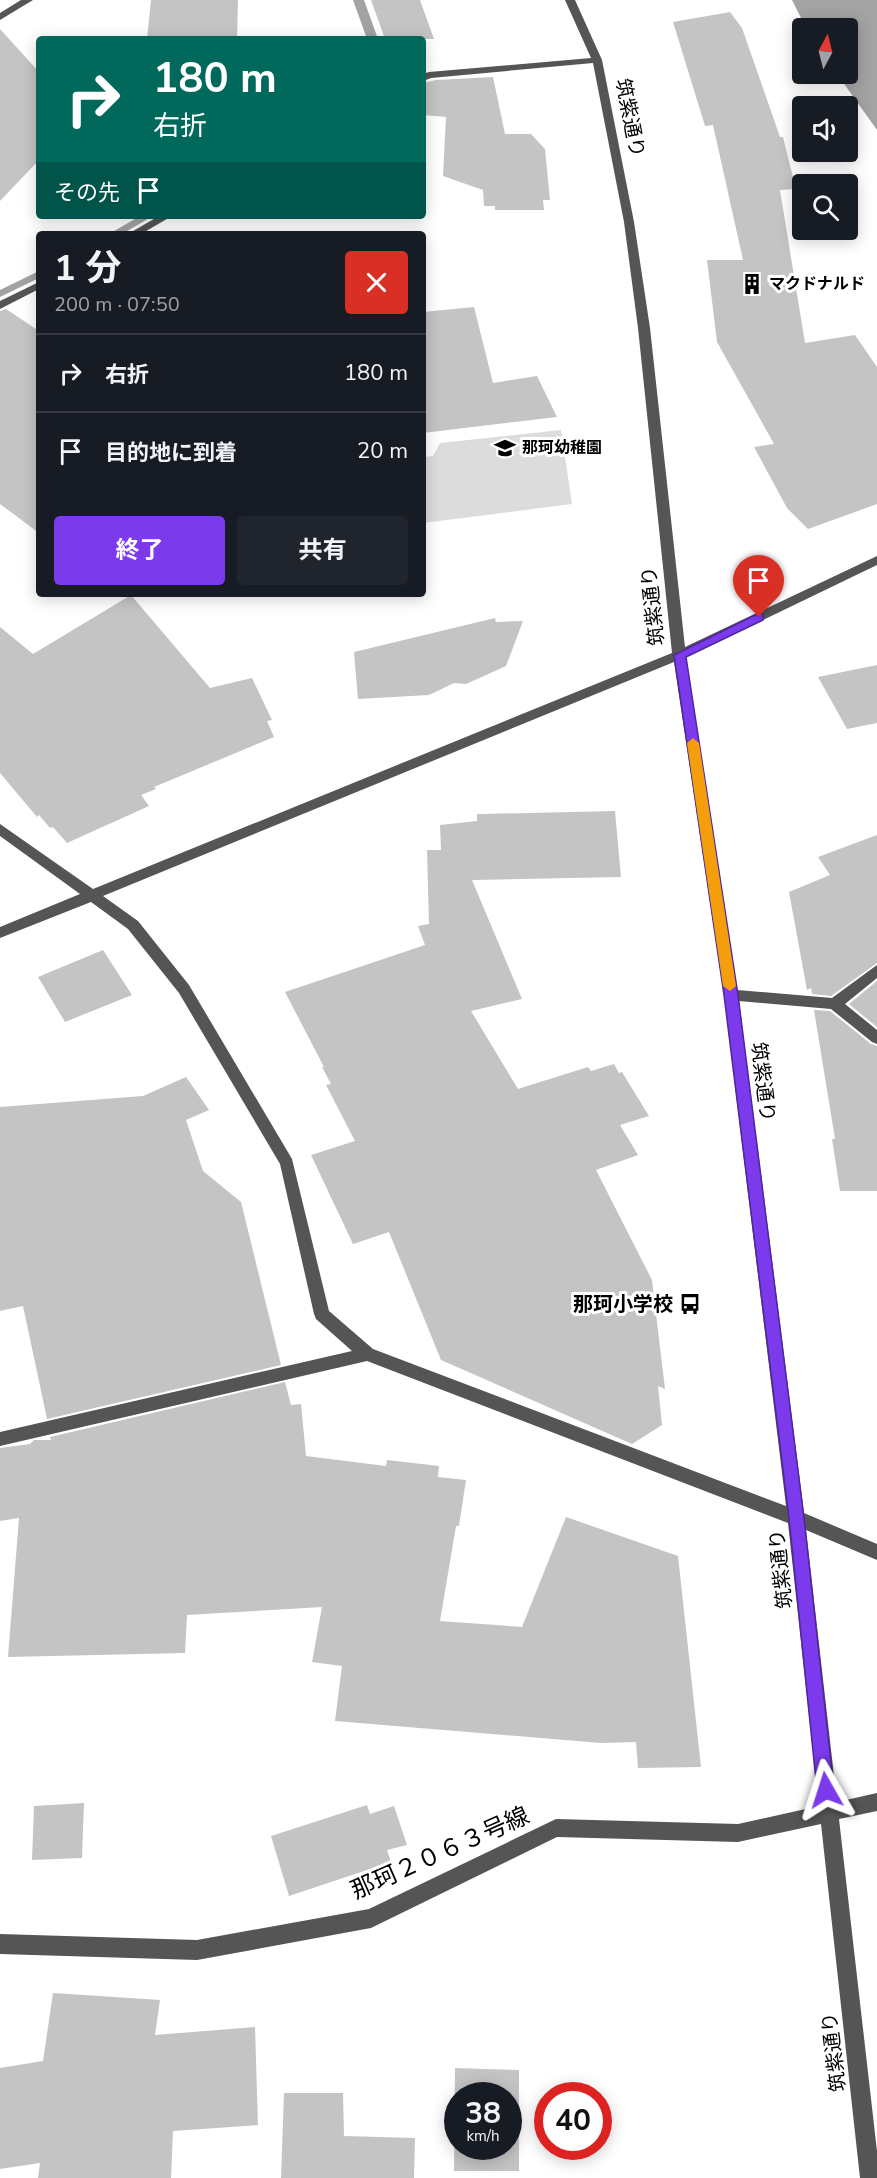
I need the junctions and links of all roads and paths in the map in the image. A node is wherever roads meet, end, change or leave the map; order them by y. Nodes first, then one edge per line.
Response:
1 (28, 0) edge
2 (570, 0) edge
3 (0, 17) edge
4 (597, 60) junction
5 (426, 76) edge
6 (161, 219) edge
7 (139, 231) edge
8 (36, 287) edge
9 (0, 306) edge
10 (877, 560) edge
11 (680, 655) junction
12 (0, 829) edge
13 (92, 896) junction
14 (0, 933) edge
15 (877, 970) edge
16 (731, 995) junction
17 (835, 1004) junction
18 (877, 1038) edge
19 (367, 1354) junction
20 (0, 1439) edge
21 (796, 1518) junction
22 (877, 1552) edge
23 (877, 1802) edge
24 (828, 1813) junction
25 (0, 1944) edge
26 (870, 2178) edge

1 - 3 street
2 - 4 street, 筑紫通り
4 - 5 street
4 - 11 street, 筑紫通り
6 - 7 street
8 - 9 street
10 - 11 street
11 - 13 street
11 - 16 street, 筑紫通り
12 - 13 street
13 - 14 street
13 - 19 street
15 - 17 street
16 - 17 street
16 - 21 street, 筑紫通り
17 - 18 street
19 - 20 street
19 - 21 street
21 - 22 street
21 - 24 street, 筑紫通り
23 - 24 street, 那珂２０６３号線
24 - 25 street, 那珂２０６３号線
24 - 26 street, 筑紫通り

